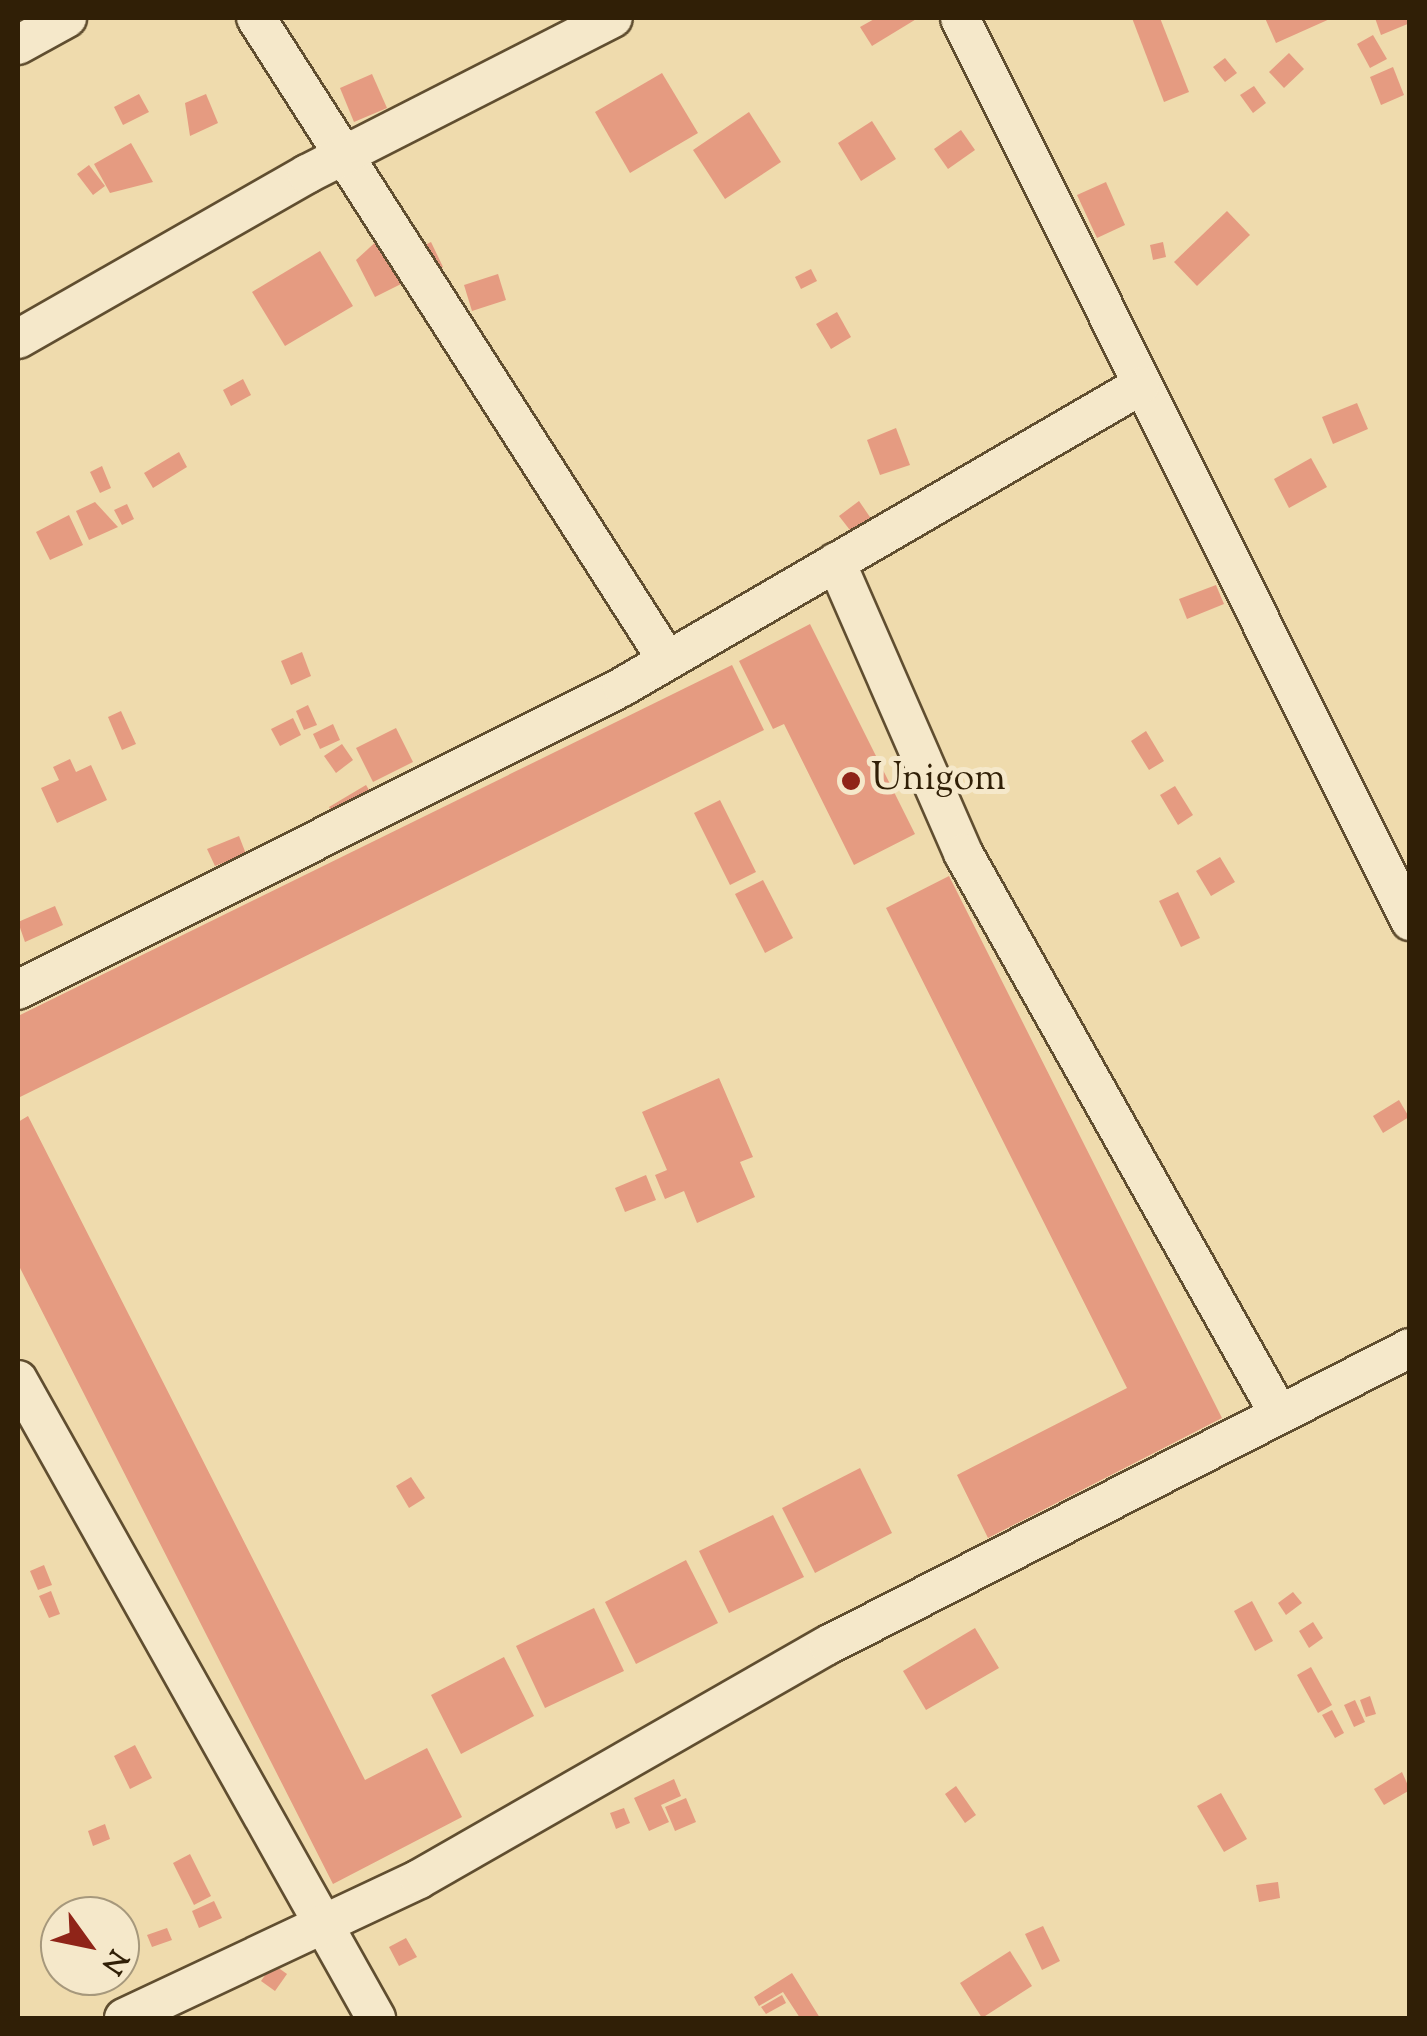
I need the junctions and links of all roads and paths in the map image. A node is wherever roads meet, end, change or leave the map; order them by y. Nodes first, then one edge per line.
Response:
1 (67, 18) edge
2 (256, 18) edge
3 (613, 18) edge
4 (960, 18) edge
5 (18, 45) edge
6 (339, 158) junction
7 (18, 339) edge
8 (1140, 386) junction
9 (836, 562) junction
10 (667, 660) junction
11 (1410, 921) edge
12 (18, 990) edge
13 (1410, 1348) edge
14 (18, 1380) edge
15 (1279, 1414) junction
16 (324, 1924) junction
17 (124, 2018) edge
18 (376, 2018) edge

1 - 5 street
2 - 6 street
3 - 6 street
4 - 8 street
6 - 7 street
6 - 10 street
8 - 9 street
8 - 11 street
9 - 10 street
9 - 15 street
10 - 12 street
13 - 15 street
14 - 16 street
15 - 16 street
16 - 17 street
16 - 18 street

